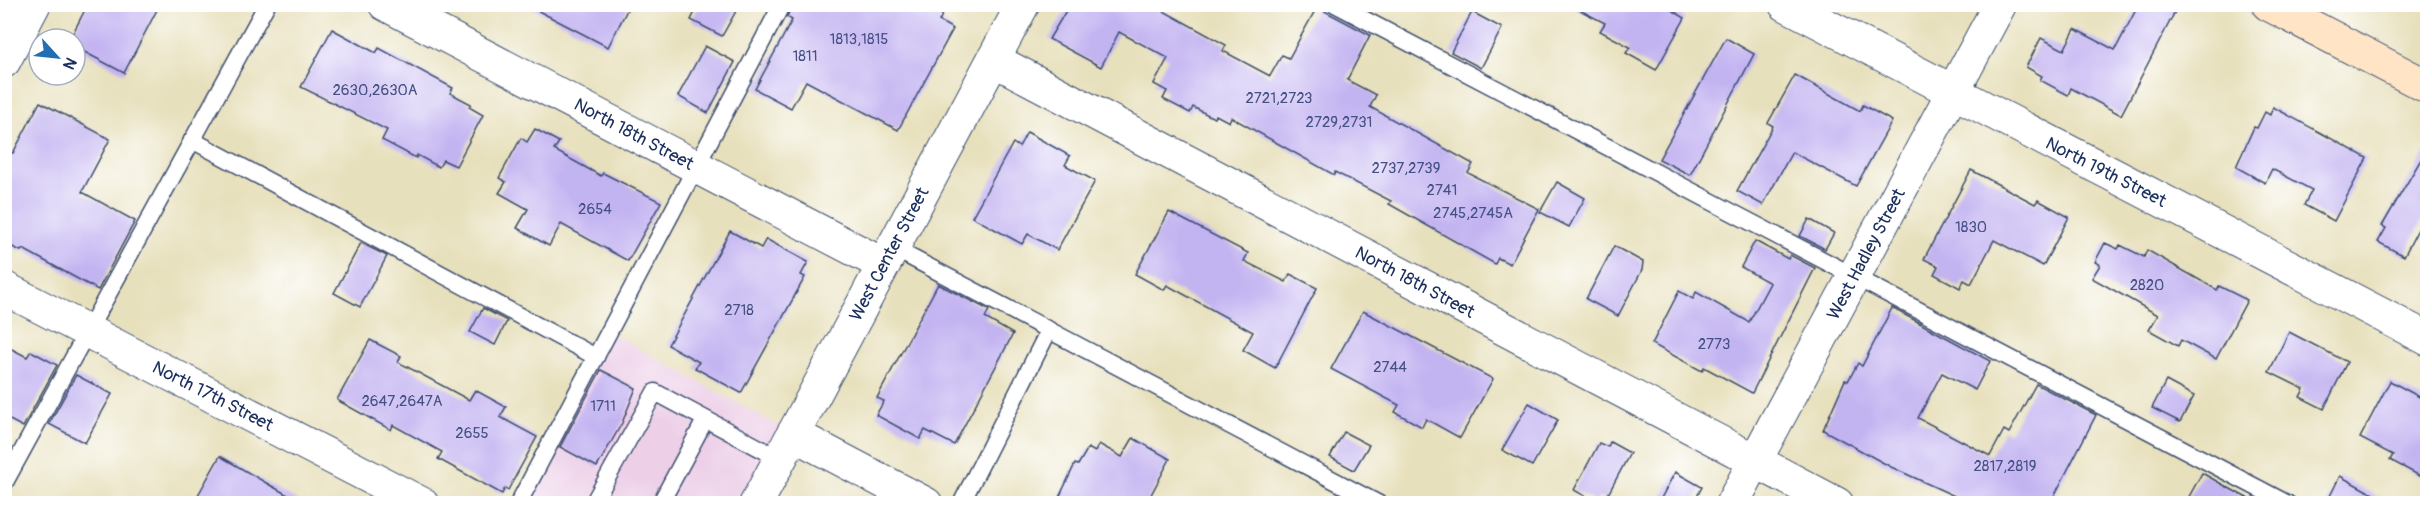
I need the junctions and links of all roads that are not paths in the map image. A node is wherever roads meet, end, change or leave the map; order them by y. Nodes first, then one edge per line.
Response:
1 (34, 4) edge
2 (267, 4) edge
3 (385, 4) edge
4 (783, 4) edge
5 (1023, 4) edge
6 (1335, 4) edge
7 (1785, 4) edge
8 (2000, 4) edge
9 (2268, 4) edge
10 (994, 60) junction
11 (4, 61) edge
12 (2427, 87) edge
13 (1954, 92) junction
14 (192, 140) junction
15 (696, 166) junction
16 (887, 256) junction
17 (1854, 276) junction
18 (4, 288) edge
19 (1049, 330) junction
20 (88, 331) junction
21 (2427, 339) edge
22 (596, 357) junction
23 (705, 420) junction
24 (786, 446) junction
25 (1755, 461) junction
26 (4, 484) edge
27 (422, 504) edge
28 (518, 504) edge
29 (602, 504) edge
30 (660, 504) edge
31 (756, 504) edge
32 (926, 504) edge
33 (961, 504) edge
34 (1379, 504) edge
35 (1732, 504) edge
36 (1837, 504) edge
37 (2288, 504) edge

1 - 11 street
2 - 14 lane
3 - 15 street, North 18th Street
4 - 15 lane
5 - 10 street, West Center Street
6 - 17 lane
7 - 13 street, North 19th Street
8 - 13 street, West Hadley Street
9 - 12 main road
10 - 16 street, West Center Street
10 - 25 street, North 18th Street
13 - 17 street, West Hadley Street
13 - 21 street, North 19th Street
14 - 20 lane
14 - 22 lane
15 - 16 street, North 18th Street
15 - 22 lane
16 - 19 lane
16 - 24 street, West Center Street
17 - 25 street, West Hadley Street
17 - 37 lane
18 - 20 street, North 17th Street
19 - 33 lane
19 - 34 lane
20 - 26 lane
20 - 27 street, North 17th Street
22 - 28 lane
23 - 24 lane
23 - 29 lane
23 - 30 lane
24 - 31 street, West Center Street
24 - 32 street
25 - 35 street, West Hadley Street
25 - 36 street, North 18th Street

